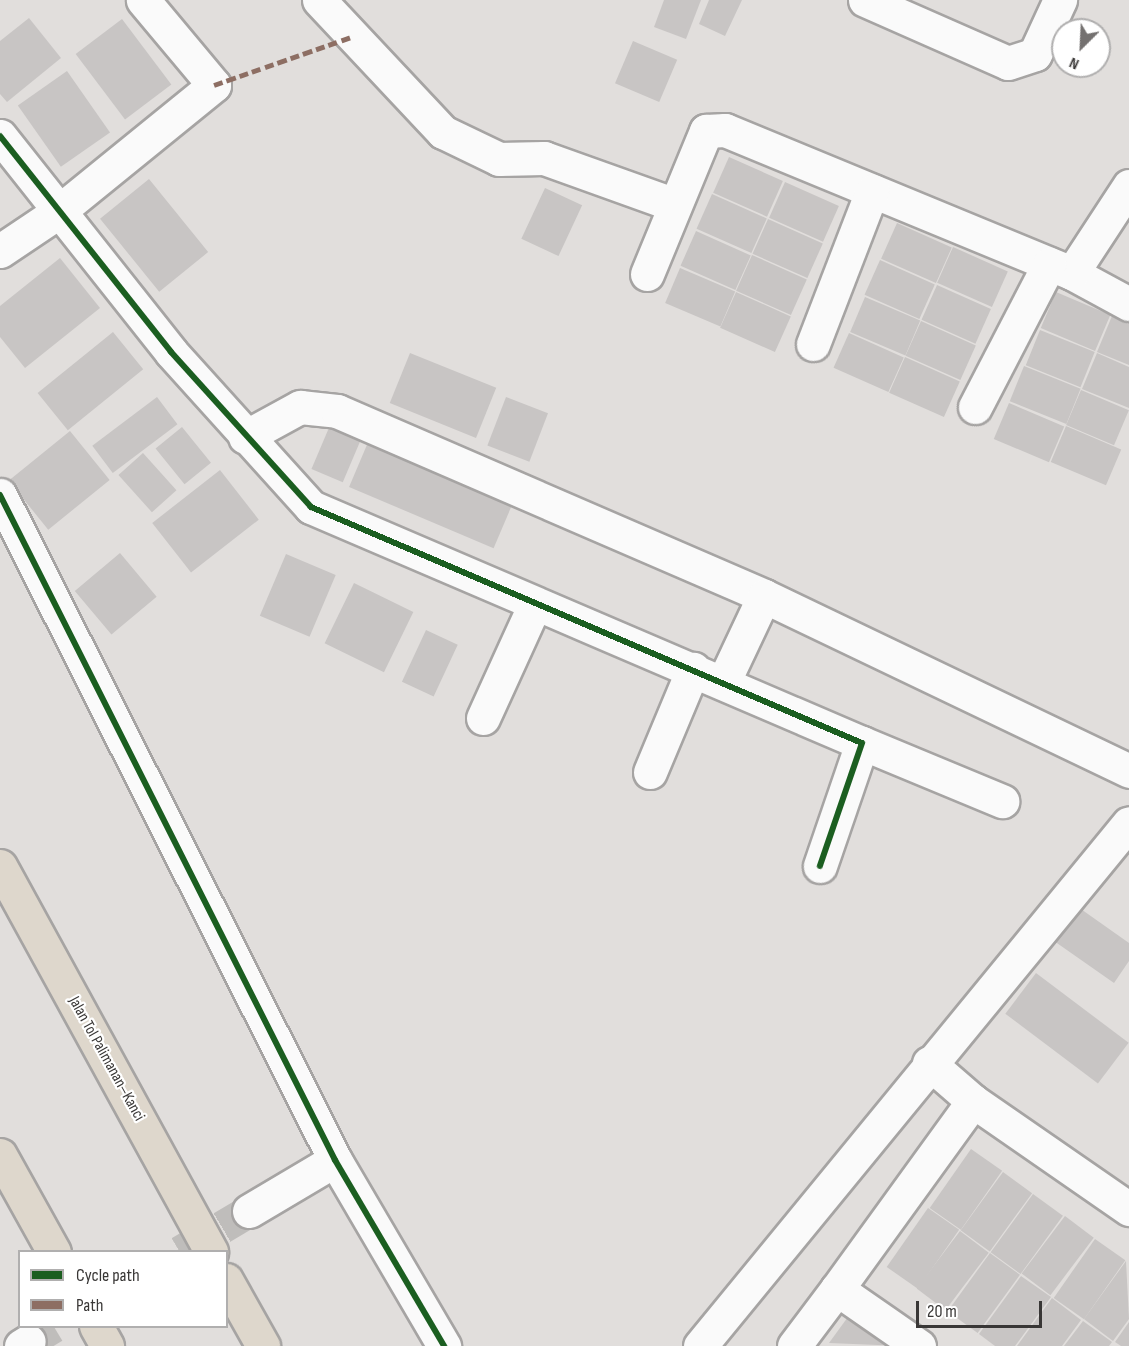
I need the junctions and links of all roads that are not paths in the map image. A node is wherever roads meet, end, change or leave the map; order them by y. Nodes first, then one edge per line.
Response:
1 (143, 0) edge
2 (319, 0) edge
3 (865, 0) edge
4 (1060, 0) edge
5 (0, 136) edge
6 (1129, 186) edge
7 (872, 191) junction
8 (675, 205) junction
9 (58, 212) junction
10 (0, 250) edge
11 (1060, 268) junction
12 (647, 274) dead end
13 (1129, 304) edge
14 (813, 344) dead end
15 (975, 407) dead end
16 (245, 437) junction
17 (0, 495) edge
18 (764, 597) junction
19 (535, 604) junction
20 (693, 669) junction
21 (724, 681) junction
22 (483, 718) dead end
23 (862, 743) junction
24 (1129, 771) edge
25 (650, 772) dead end
26 (1002, 801) dead end
27 (1129, 823) edge
28 (0, 866) edge
29 (820, 866) dead end
30 (929, 1063) junction
31 (973, 1101) junction
32 (0, 1155) edge
33 (334, 1160) junction
34 (1129, 1209) edge
35 (249, 1211) tunnel mouth
36 (53, 1250) edge
37 (210, 1250) edge
38 (228, 1284) edge
39 (837, 1289) junction
40 (97, 1328) edge
41 (107, 1346) edge
42 (263, 1346) edge
43 (444, 1346) edge
44 (700, 1346) edge
45 (794, 1346) edge
46 (919, 1346) edge

1 - 9 street
2 - 8 street
3 - 4 street
5 - 9 street
6 - 11 street
7 - 8 street
7 - 11 street
7 - 14 street
8 - 12 street
9 - 10 street
9 - 16 street
11 - 13 street
11 - 15 street
16 - 18 street
16 - 19 street
17 - 33 street
18 - 21 street
18 - 24 street
19 - 20 street
19 - 22 street
20 - 21 street
20 - 25 street
21 - 23 street
23 - 26 street
23 - 29 street
27 - 30 street
28 - 37 highway, Jalan Tol Palimanan–Kanci
30 - 31 street
30 - 44 street
31 - 34 street
31 - 39 street
32 - 36 highway
33 - 35 street
33 - 43 street
38 - 42 highway
39 - 45 street
39 - 46 street
40 - 41 highway

